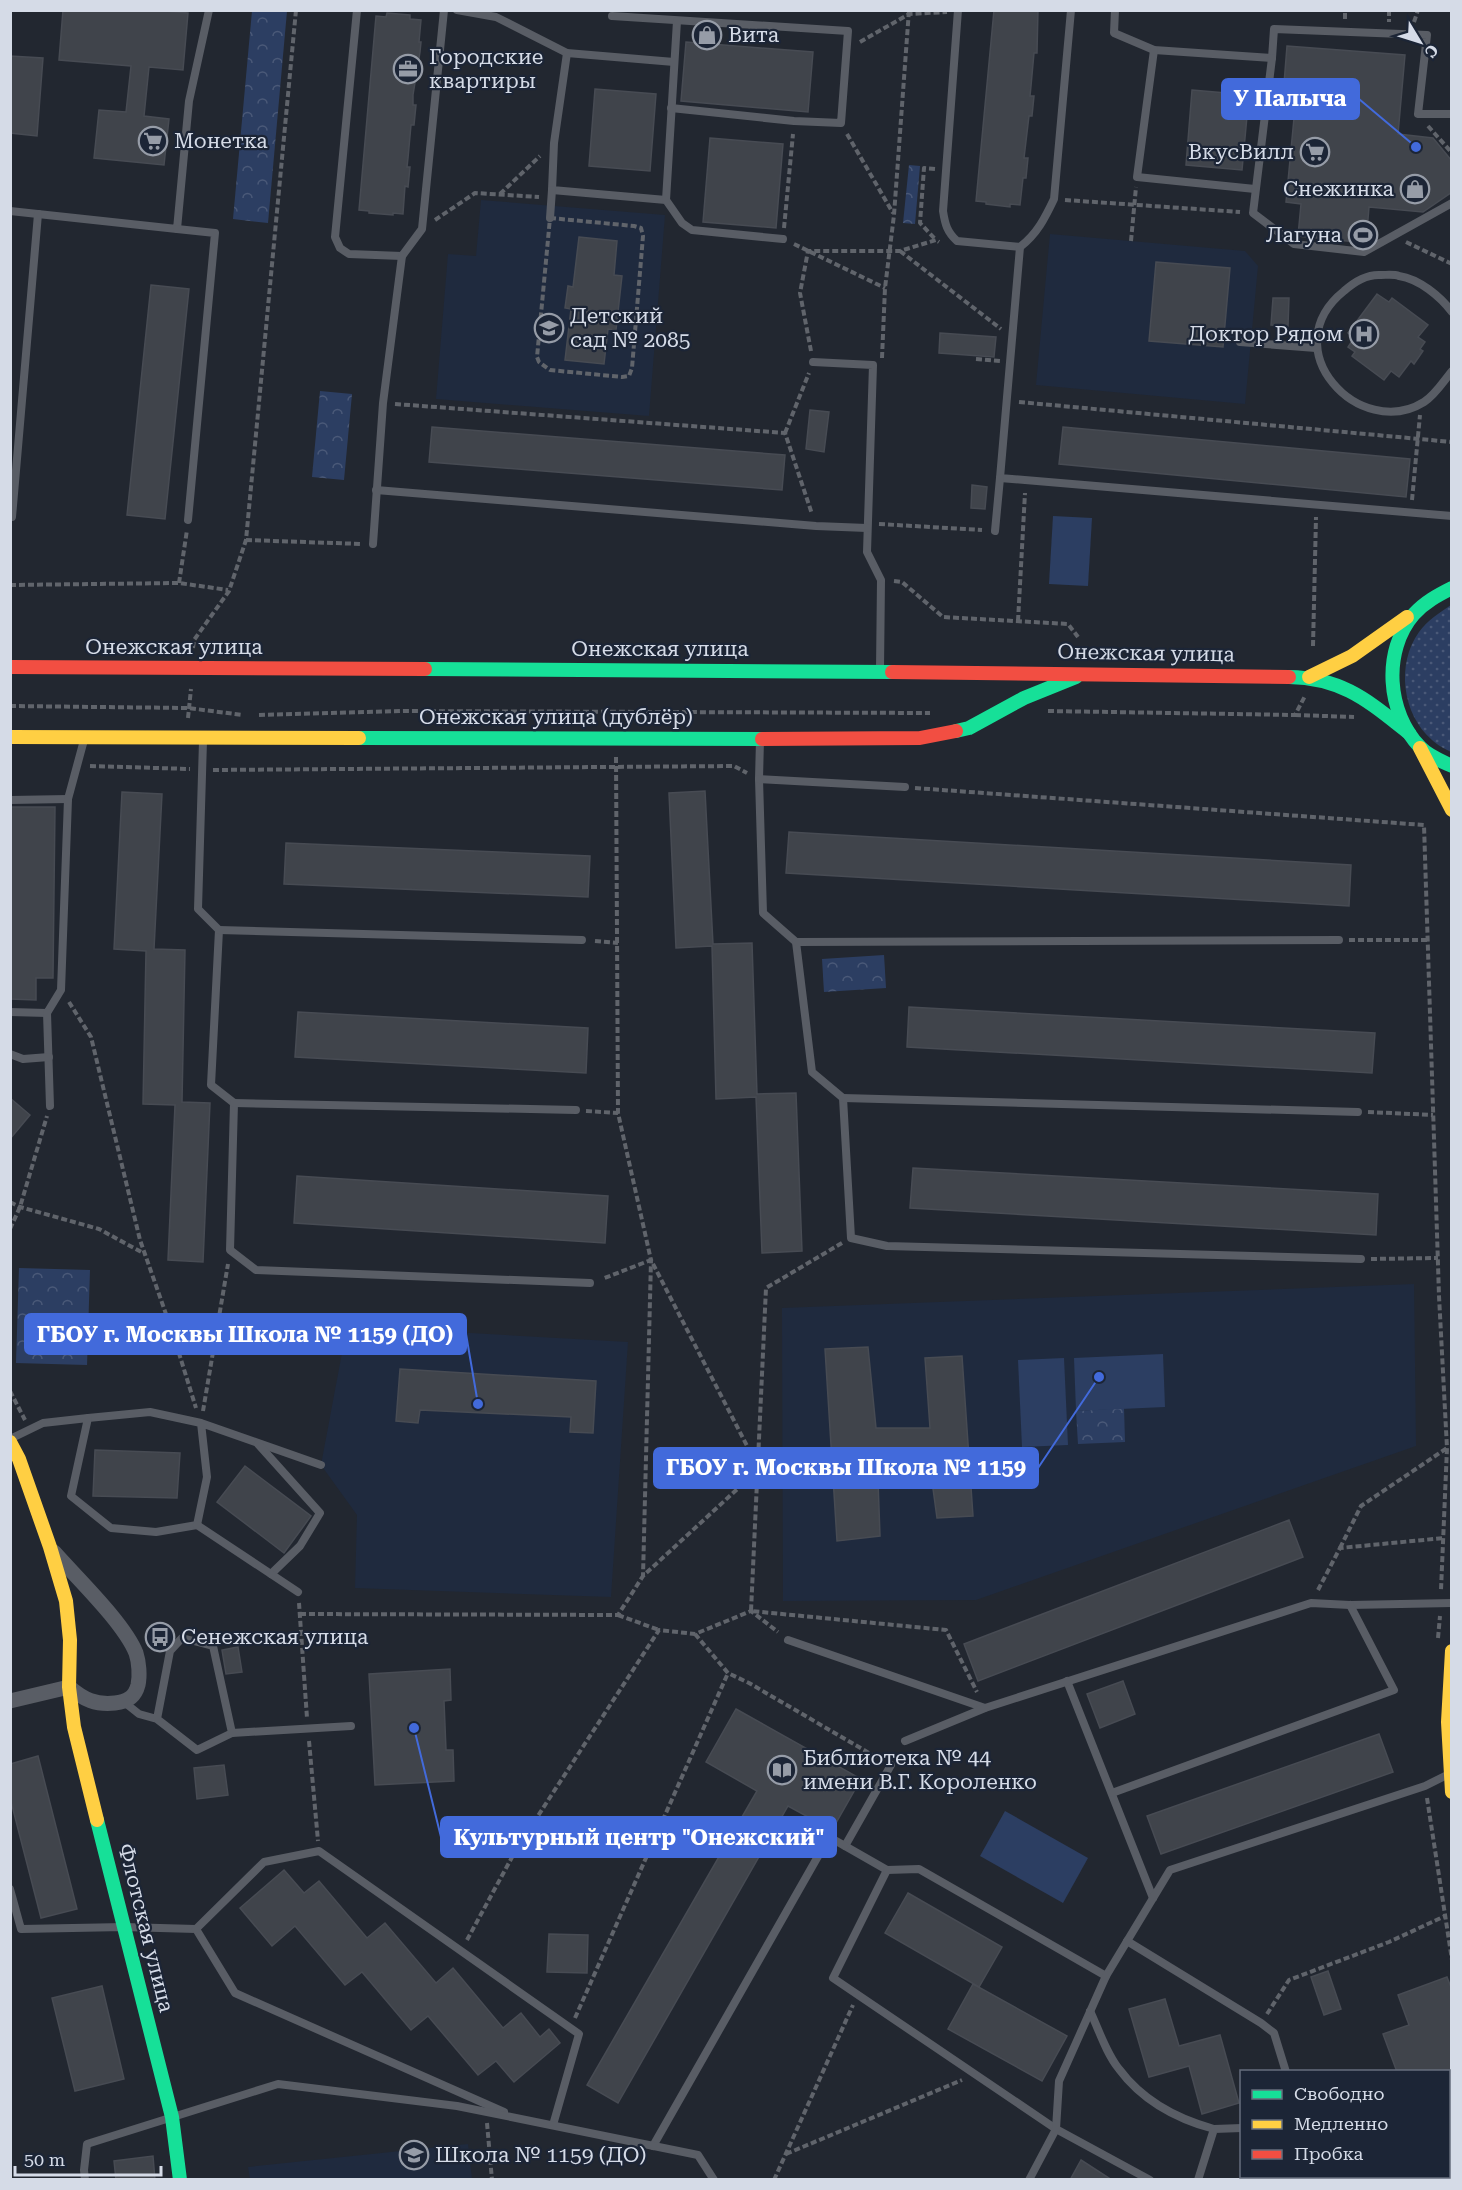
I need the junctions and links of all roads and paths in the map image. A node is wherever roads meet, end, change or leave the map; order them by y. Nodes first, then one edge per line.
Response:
1 (209, 10) edge
2 (296, 10) edge
3 (357, 10) edge
4 (444, 10) edge
5 (457, 10) edge
6 (1071, 10) edge
7 (1115, 10) edge
8 (958, 11) edge
9 (909, 12) edge
10 (612, 16) dead end
11 (677, 21) junction
12 (847, 50) junction
13 (1154, 50) junction
14 (567, 53) junction
15 (1272, 57) junction
16 (674, 62) junction
17 (671, 108) junction
18 (1418, 114) junction
19 (1452, 114) edge
20 (794, 121) junction
21 (841, 123) junction
22 (554, 143) junction
23 (1452, 153) edge
24 (945, 171) junction
25 (1137, 177) junction
26 (1255, 189) junction
27 (551, 194) junction
28 (499, 195) junction
29 (1054, 199) junction
30 (666, 200) junction
31 (1452, 202) edge
32 (1134, 205) junction
33 (10, 211) edge
34 (1253, 213) junction
35 (38, 214) junction
36 (894, 215) junction
37 (550, 218) junction
38 (177, 229) junction
39 (422, 229) junction
40 (1392, 235) junction
41 (783, 238) junction
42 (936, 240) junction
43 (957, 241) junction
44 (1131, 241) dead end
45 (1020, 247) junction
46 (889, 249) junction
47 (808, 250) junction
48 (900, 251) junction
49 (402, 256) junction
50 (1452, 264) edge
51 (885, 288) junction
52 (1452, 312) edge
53 (1012, 338) junction
54 (1240, 342) dead end
55 (1316, 348) junction
56 (882, 358) dead end
57 (976, 359) dead end
58 (813, 362) junction
59 (1010, 362) junction
60 (1452, 371) edge
61 (1006, 400) junction
62 (382, 403) junction
63 (1421, 404) junction
64 (784, 433) junction
65 (1418, 439) junction
66 (1452, 442) edge
67 (1000, 478) junction
68 (1026, 480) junction
69 (376, 490) junction
70 (1317, 504) junction
71 (1411, 513) junction
72 (1452, 516) edge
73 (12, 517) edge
74 (188, 520) joint
75 (816, 526) junction
76 (871, 526) junction
77 (995, 531) joint
78 (246, 540) junction
79 (373, 544) joint
80 (881, 580) junction
81 (179, 584) junction
82 (10, 585) edge
83 (1448, 587) edge
84 (229, 591) junction
85 (1416, 611) junction
86 (1018, 621) junction
87 (1078, 637) dead end
88 (1313, 646) dead end
89 (193, 648) dead end
90 (10, 667) edge
91 (879, 672) junction
92 (1089, 673) junction
93 (1309, 677) junction
94 (1306, 695) dead end
95 (10, 706) edge
96 (1046, 711) dead end
97 (940, 713) dead end
98 (245, 715) dead end
99 (256, 715) dead end
100 (1295, 715) junction
101 (1357, 717) dead end
102 (1409, 732) junction
103 (10, 737) edge
104 (203, 737) junction
105 (85, 738) junction
106 (616, 738) junction
107 (760, 738) junction
108 (1420, 746) junction
109 (77, 766) junction
110 (616, 766) junction
111 (1452, 766) edge
112 (202, 770) junction
113 (759, 779) junction
114 (905, 787) joint
115 (68, 799) junction
116 (10, 800) edge
117 (1452, 810) edge
118 (219, 930) junction
119 (582, 940) joint
120 (1339, 940) joint
121 (1427, 940) junction
122 (796, 942) junction
123 (618, 943) junction
124 (62, 990) junction
125 (10, 1012) edge
126 (47, 1013) junction
127 (10, 1054) edge
128 (49, 1057) junction
129 (843, 1098) junction
130 (234, 1103) junction
131 (50, 1106) joint
132 (576, 1110) joint
133 (1358, 1112) joint
134 (618, 1113) junction
135 (1433, 1115) junction
136 (10, 1202) edge
137 (20, 1207) junction
138 (10, 1229) edge
139 (851, 1238) junction
140 (230, 1250) junction
141 (146, 1254) junction
142 (1438, 1258) junction
143 (1361, 1259) joint
144 (651, 1260) junction
145 (590, 1283) joint
146 (10, 1391) edge
147 (88, 1418) junction
148 (201, 1423) junction
149 (30, 1430) junction
150 (10, 1440) edge
151 (257, 1443) junction
152 (1447, 1448) junction
153 (15, 1461) edge
154 (321, 1465) dead end
155 (759, 1468) junction
156 (196, 1525) junction
157 (1444, 1538) junction
158 (50, 1547) junction
159 (1341, 1548) junction
160 (1442, 1565) dead end
161 (271, 1574) junction
162 (643, 1576) junction
163 (298, 1592) dead end
164 (1311, 1603) junction
165 (1452, 1603) edge
166 (1350, 1605) junction
167 (751, 1611) junction
168 (300, 1614) dead end
169 (618, 1615) junction
170 (659, 1630) junction
171 (695, 1634) junction
172 (788, 1640) joint
173 (1452, 1651) edge
174 (728, 1673) junction
175 (1067, 1681) junction
176 (69, 1687) junction
177 (10, 1701) edge
178 (124, 1702) junction
179 (985, 1708) junction
180 (157, 1719) junction
181 (351, 1726) dead end
182 (232, 1733) junction
183 (905, 1741) dead end
184 (891, 1766) joint
185 (1449, 1774) junction
186 (1452, 1792) edge
187 (1112, 1793) junction
188 (845, 1846) junction
189 (886, 1870) junction
190 (10, 1889) edge
191 (1153, 1898) junction
192 (1445, 1916) dead end
193 (124, 1927) junction
194 (196, 1929) junction
195 (1127, 1941) junction
196 (461, 1951) junction
197 (1106, 1976) junction
198 (857, 1996) junction
199 (1090, 2011) junction
200 (1261, 2023) junction
201 (571, 2028) junction
202 (1285, 2070) edge
203 (975, 2075) junction
204 (486, 2112) junction
205 (172, 2117) junction
206 (518, 2118) junction
207 (553, 2125) junction
208 (1240, 2127) edge
209 (1056, 2129) junction
210 (1214, 2129) junction
211 (653, 2146) junction
212 (786, 2154) junction
213 (85, 2180) edge
214 (180, 2180) edge
215 (492, 2180) edge
216 (714, 2180) edge
217 (774, 2180) edge
218 (1029, 2180) edge
219 (1150, 2180) edge
220 (1198, 2180) edge

1 - 38 lane
2 - 78 path
3 - 49 lane
4 - 39 lane
5 - 14 lane
6 - 29 lane
7 - 13 lane
8 - 9 path
8 - 24 lane
9 - 12 path
9 - 36 path
10 - 11 lane
11 - 12 lane
11 - 16 lane
12 - 21 lane
13 - 15 lane
13 - 25 lane
14 - 16 lane
14 - 22 lane
15 - 18 lane
15 - 26 lane
16 - 17 lane
17 - 20 lane
17 - 30 lane
18 - 19 lane
18 - 23 path
20 - 21 lane
20 - 41 path
21 - 36 path
22 - 27 lane
22 - 28 path
24 - 42 path
24 - 43 lane
25 - 26 lane
25 - 32 path
26 - 34 lane
27 - 28 path
27 - 30 lane
27 - 37 lane
28 - 39 path
29 - 32 path
29 - 45 lane
30 - 41 lane
31 - 40 lane
32 - 34 path
32 - 44 path
33 - 35 lane
34 - 40 lane
35 - 38 lane
35 - 73 lane
36 - 46 path
37 - 37 path
38 - 74 lane
39 - 49 lane
40 - 50 path
41 - 47 path
42 - 43 path
42 - 48 path
43 - 45 lane
45 - 53 lane
46 - 47 path
46 - 48 path
46 - 51 path
47 - 51 path
47 - 58 path
48 - 53 path
49 - 62 lane
51 - 56 path
52 - 55 lane
53 - 59 lane
54 - 55 lane
55 - 63 lane
57 - 59 path
58 - 64 path
58 - 76 lane
59 - 61 lane
60 - 63 lane
61 - 65 path
61 - 67 lane
62 - 64 path
62 - 69 lane
63 - 65 path
64 - 75 path
65 - 66 path
65 - 71 path
67 - 68 lane
67 - 77 lane
68 - 70 lane
68 - 86 path
69 - 75 lane
69 - 79 lane
70 - 71 lane
70 - 88 path
71 - 72 lane
74 - 81 path
75 - 76 lane
76 - 77 path
76 - 80 lane
78 - 79 path
78 - 84 path
80 - 86 path
80 - 91 lane
81 - 82 path
81 - 84 path
83 - 85 main road, Онежская улица
84 - 89 path
85 - 93 main road, Онежская улица
85 - 102 main road
86 - 87 path
90 - 91 main road, Онежская улица
91 - 92 main road, Онежская улица
92 - 93 main road, Онежская улица
92 - 107 main road, Онежская улица (дублёр)
93 - 102 main road, Онежская улица
94 - 100 path
95 - 98 path
96 - 100 path
97 - 99 path
100 - 101 path
102 - 108 main road
103 - 105 main road, Онежская улица (дублёр)
104 - 105 main road, Онежская улица (дублёр)
104 - 106 main road, Онежская улица (дублёр)
104 - 112 lane
105 - 109 lane
106 - 107 main road, Онежская улица (дублёр)
106 - 110 path
107 - 113 lane
108 - 111 main road
108 - 117 main road
109 - 112 path
109 - 115 lane
110 - 112 path
110 - 113 path
110 - 123 path
112 - 118 lane
113 - 114 lane
113 - 122 lane
114 - 121 path
115 - 116 lane
115 - 124 lane
118 - 119 lane
118 - 130 lane
119 - 123 path
120 - 121 path
120 - 122 lane
121 - 135 path
122 - 129 lane
123 - 134 path
124 - 126 lane
124 - 141 path
125 - 126 lane
126 - 128 lane
127 - 128 lane
128 - 131 lane
129 - 133 lane
129 - 139 lane
130 - 132 lane
130 - 140 lane
131 - 137 path
132 - 134 path
133 - 135 path
134 - 144 path
135 - 142 path
136 - 137 path
137 - 138 path
137 - 141 path
139 - 143 lane
139 - 155 path
140 - 145 lane
140 - 148 path
141 - 148 path
142 - 143 path
142 - 152 path
144 - 145 path
144 - 155 path
144 - 162 path
146 - 149 path
147 - 148 lane
147 - 149 lane
147 - 156 lane
148 - 151 lane
148 - 156 lane
149 - 150 lane
150 - 153 main road, Флотская улица
151 - 154 lane
151 - 161 lane
152 - 157 path
152 - 159 path
153 - 158 main road, Флотская улица
155 - 162 path
155 - 167 path
156 - 161 lane
157 - 159 path
157 - 160 path
158 - 176 main road, Флотская улица
158 - 178 street, Флотская улица
159 - 164 path
161 - 163 lane
162 - 169 path
164 - 166 lane
164 - 175 lane
165 - 166 lane
166 - 187 lane
167 - 171 path
167 - 172 path
167 - 179 path
168 - 169 path
169 - 170 path
170 - 171 path
170 - 196 path
171 - 174 path
172 - 179 lane
173 - 185 main road
174 - 184 path
174 - 201 path
175 - 179 lane
175 - 187 lane
176 - 177 street
176 - 178 street
176 - 193 main road, Флотская улица
178 - 180 lane
179 - 183 lane
180 - 182 lane
180 - 182 lane
181 - 182 lane
184 - 188 lane
185 - 186 main road
185 - 191 lane
187 - 191 lane
188 - 189 lane
188 - 211 lane
189 - 197 lane
189 - 198 lane
190 - 193 lane
191 - 195 lane
192 - 200 path
193 - 194 lane
193 - 205 main road, Флотская улица
194 - 196 lane
194 - 206 lane
195 - 197 lane
195 - 200 lane
196 - 201 lane
197 - 199 lane
198 - 203 lane
198 - 212 path
199 - 209 lane
199 - 210 lane
200 - 202 lane
201 - 207 lane
203 - 209 lane
203 - 212 path
204 - 205 lane
204 - 206 lane
204 - 215 path
205 - 213 lane
205 - 214 main road, Флотская улица
206 - 207 lane
207 - 211 lane
208 - 210 lane
209 - 218 lane
209 - 219 lane
210 - 220 lane
211 - 216 lane
212 - 217 path

